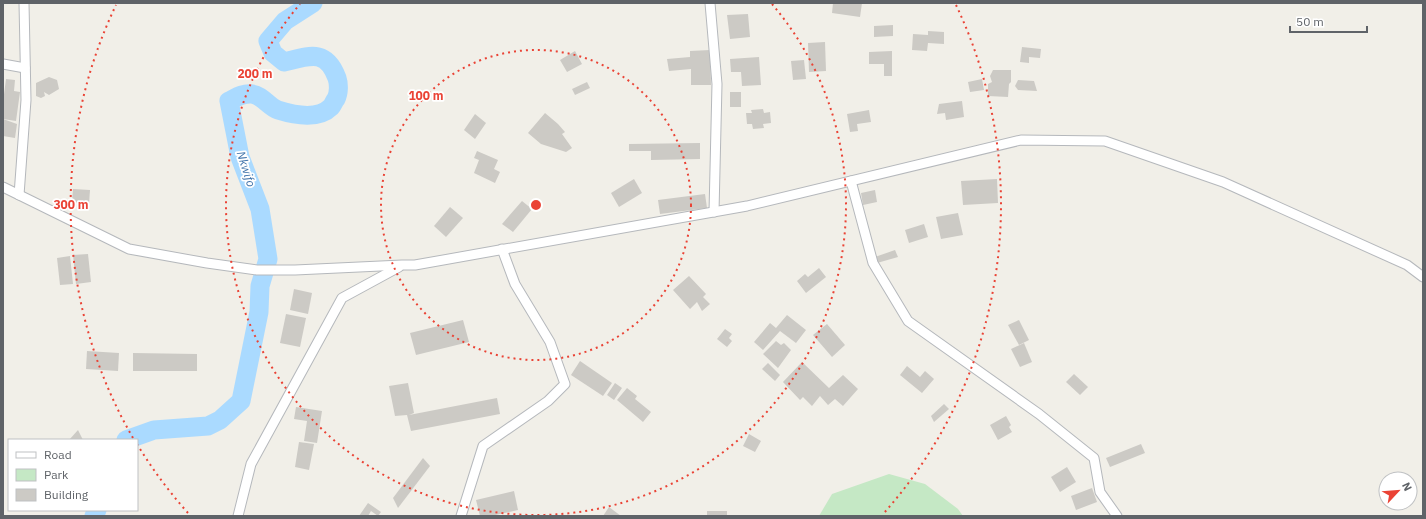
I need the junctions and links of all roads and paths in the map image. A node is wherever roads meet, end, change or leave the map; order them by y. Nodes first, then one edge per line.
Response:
1 (24, 3) edge
2 (710, 3) edge
3 (3, 64) edge
4 (26, 68) junction
5 (851, 181) junction
6 (3, 187) edge
7 (19, 195) junction
8 (714, 212) junction
9 (502, 249) junction
10 (402, 265) junction
11 (1423, 277) edge
12 (238, 516) edge
13 (461, 516) edge
14 (1117, 516) edge

1 - 4 street
2 - 8 street
3 - 4 street
4 - 7 street
5 - 8 street
5 - 11 street
5 - 14 street
6 - 7 street
7 - 10 street
8 - 9 street
9 - 10 street
9 - 13 street
10 - 12 street

